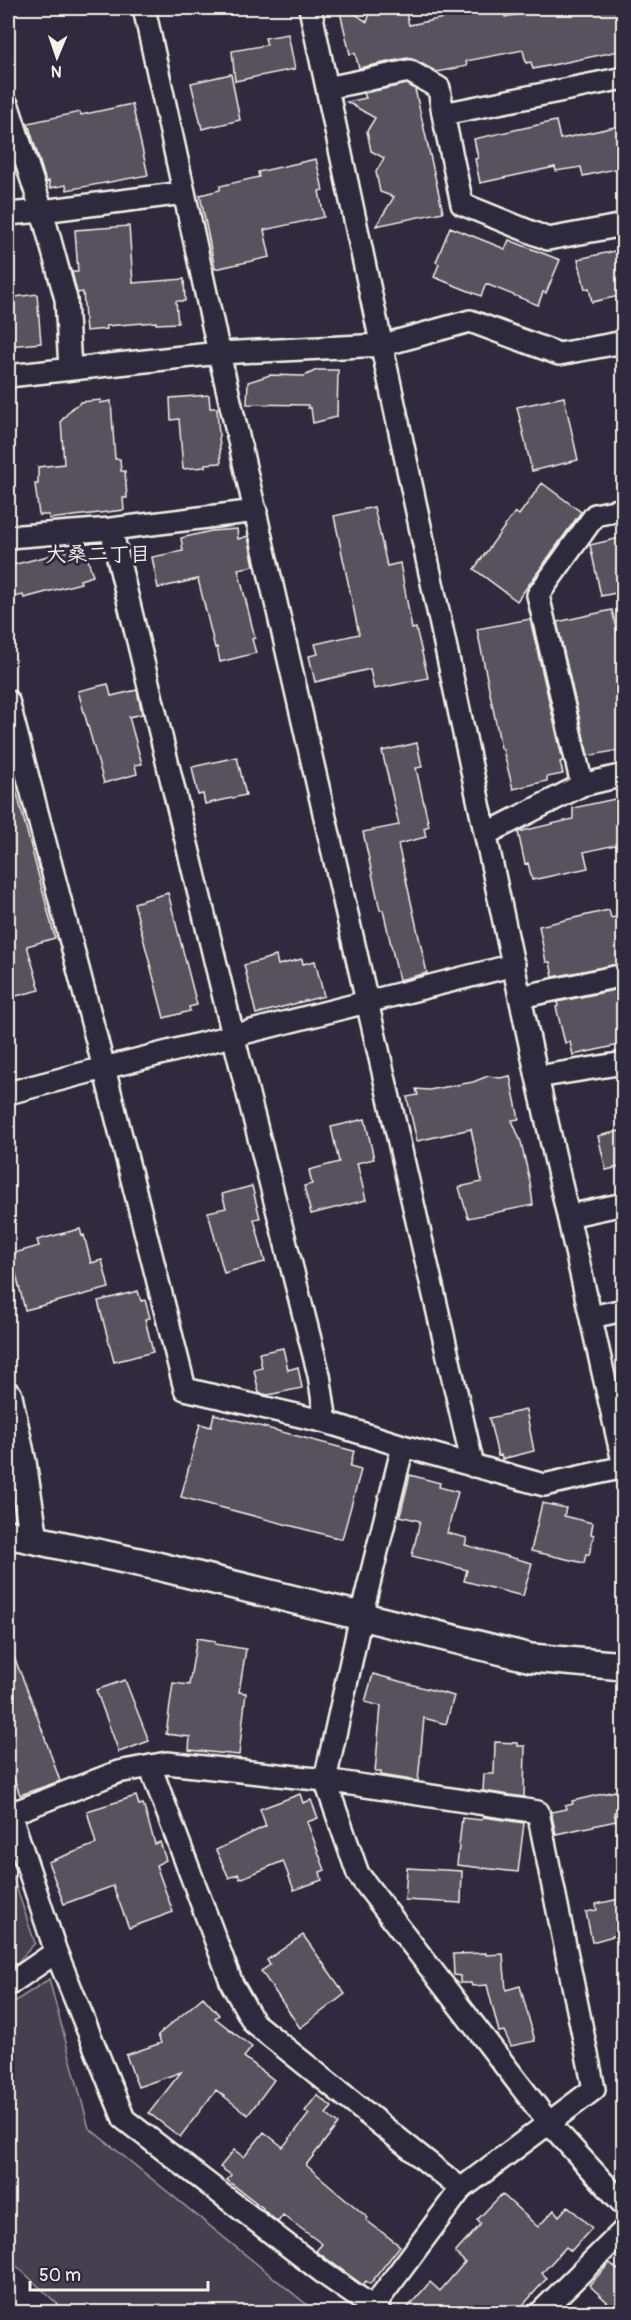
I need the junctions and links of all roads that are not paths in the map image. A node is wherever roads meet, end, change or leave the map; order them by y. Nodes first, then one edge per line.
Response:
1 (144, 8) edge
2 (310, 8) edge
3 (624, 78) edge
4 (327, 88) junction
5 (8, 106) edge
6 (443, 114) junction
7 (184, 193) junction
8 (42, 211) junction
9 (8, 214) edge
10 (624, 225) edge
11 (624, 342) edge
12 (383, 345) junction
13 (219, 353) junction
14 (70, 369) junction
15 (8, 376) edge
16 (624, 509) edge
17 (256, 512) junction
18 (111, 529) junction
19 (8, 537) edge
20 (8, 701) edge
21 (624, 775) edge
22 (582, 785) junction
23 (486, 834) junction
24 (514, 965) junction
25 (624, 975) edge
26 (520, 997) junction
27 (368, 1002) junction
28 (233, 1035) junction
29 (624, 1063) edge
30 (104, 1068) junction
31 (537, 1077) junction
32 (8, 1093) edge
33 (624, 1204) edge
34 (568, 1216) junction
35 (624, 1310) edge
36 (591, 1317) junction
37 (8, 1396) edge
38 (618, 1416) edge
39 (326, 1422) junction
40 (403, 1446) junction
41 (473, 1466) junction
42 (624, 1467) edge
43 (8, 1534) edge
44 (34, 1539) junction
45 (361, 1616) junction
46 (624, 1666) edge
47 (150, 1766) junction
48 (325, 1780) junction
49 (9, 1811) edge
50 (56, 1952) junction
51 (8, 1985) edge
52 (549, 2123) junction
53 (461, 2189) junction
54 (624, 2205) edge
55 (624, 2230) edge
56 (376, 2310) edge
57 (541, 2313) edge

1 - 7 street
2 - 4 street
3 - 6 street
4 - 6 street
4 - 12 street
5 - 8 street
6 - 10 street
7 - 8 street
7 - 13 street
8 - 9 street
8 - 14 street
11 - 12 street
12 - 13 street
12 - 23 street
13 - 14 street
13 - 17 street
14 - 15 street
16 - 22 street
17 - 18 street
17 - 27 street
18 - 19 street
18 - 28 street
20 - 30 street
21 - 22 street
22 - 23 street
23 - 24 street
24 - 26 street
24 - 27 street
25 - 26 street
26 - 31 street
27 - 28 street
27 - 41 street
28 - 30 street
28 - 39 street
29 - 31 street
30 - 32 street
30 - 39 street
31 - 34 street
33 - 34 street
34 - 36 street
35 - 36 street
36 - 38 street
37 - 44 street
38 - 42 street
39 - 40 street
40 - 41 street
40 - 45 street
41 - 42 street
43 - 44 street
44 - 45 street
45 - 46 street
45 - 48 street
47 - 48 street
47 - 49 street
47 - 53 street
48 - 52 street
48 - 52 street
49 - 50 street
50 - 51 street
50 - 56 street
52 - 53 street
52 - 54 street
53 - 56 street
55 - 57 street

